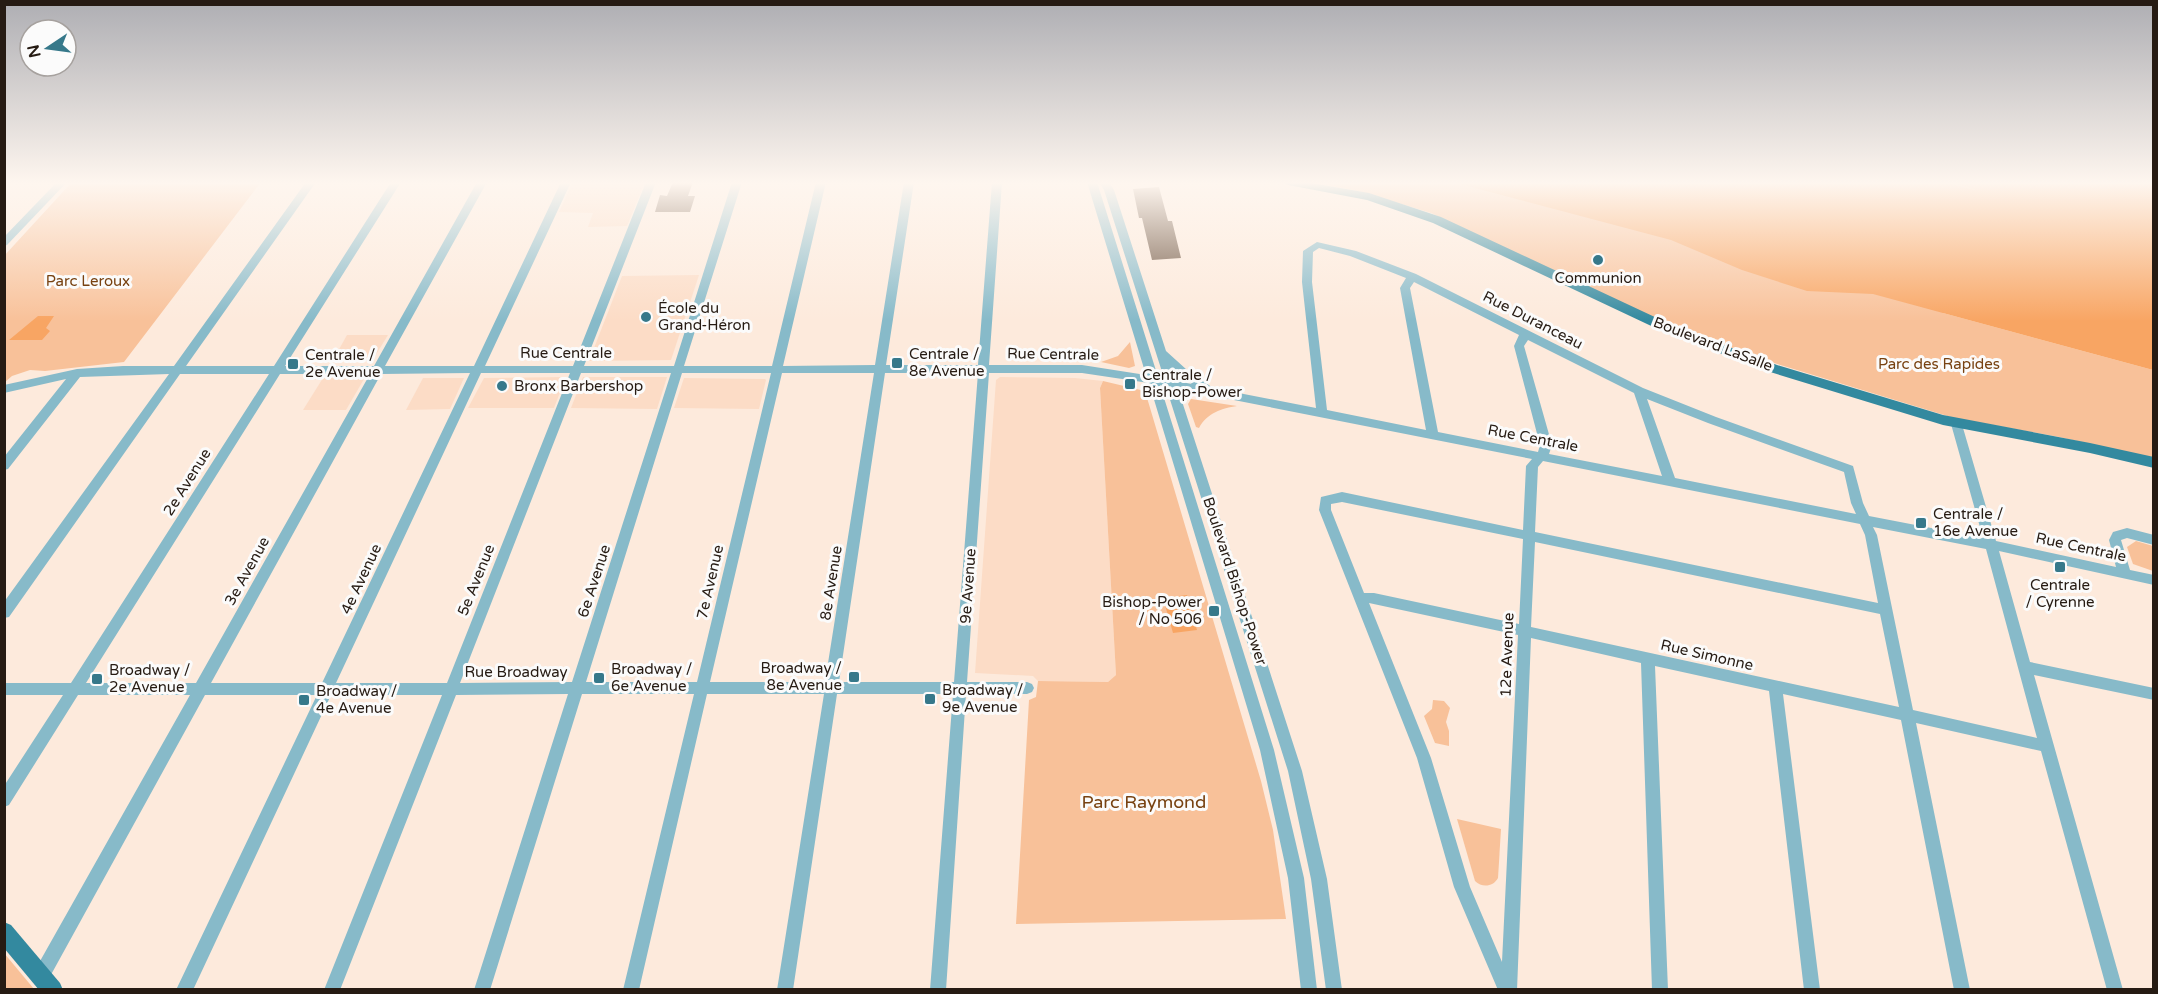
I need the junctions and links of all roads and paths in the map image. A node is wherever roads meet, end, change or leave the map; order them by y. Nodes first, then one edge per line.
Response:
1 (18, 228) edge
2 (278, 228) edge
3 (367, 228) edge
4 (456, 228) edge
5 (544, 228) edge
6 (633, 228) edge
7 (722, 228) edge
8 (810, 228) edge
9 (902, 228) edge
10 (994, 228) edge
11 (1105, 228) edge
12 (1122, 228) edge
13 (1454, 228) edge
14 (4, 243) edge
15 (1412, 276) junction
16 (1526, 333) junction
17 (1159, 348) junction
18 (678, 369) junction
19 (777, 369) junction
20 (880, 369) junction
21 (983, 369) junction
22 (177, 370) junction
23 (278, 370) junction
24 (377, 370) junction
25 (478, 370) junction
26 (578, 370) junction
27 (77, 373) junction
28 (1152, 380) junction
29 (1171, 384) junction
30 (4, 389) edge
31 (1640, 391) junction
32 (1221, 395) junction
33 (1322, 414) junction
34 (1957, 423) junction
35 (1433, 436) junction
36 (1540, 457) junction
37 (2154, 463) edge
38 (4, 466) edge
39 (1670, 482) junction
40 (1865, 520) junction
41 (1528, 536) junction
42 (2154, 540) edge
43 (1991, 545) junction
44 (2124, 572) junction
45 (2154, 580) edge
46 (1361, 598) junction
47 (1886, 610) junction
48 (4, 613) edge
49 (1525, 631) junction
50 (1648, 659) junction
51 (2025, 667) junction
52 (1775, 687) junction
53 (702, 688) junction
54 (831, 688) junction
55 (960, 688) junction
56 (1027, 688) dead end
57 (4, 689) edge
58 (75, 689) junction
59 (201, 689) junction
60 (326, 689) junction
61 (451, 689) junction
62 (577, 689) junction
63 (2154, 694) edge
64 (1907, 716) junction
65 (2047, 746) junction
66 (4, 800) edge
67 (4, 932) edge
68 (47, 983) edge
69 (184, 990) edge
70 (332, 990) edge
71 (482, 990) edge
72 (631, 990) edge
73 (785, 990) edge
74 (938, 990) edge
75 (1309, 990) edge
76 (1334, 990) edge
77 (1508, 990) edge
78 (1660, 990) edge
79 (1812, 990) edge
80 (1962, 990) edge
81 (2115, 990) edge

1 - 14 street
2 - 22 street
3 - 23 street, 2e Avenue
4 - 24 street, 3e Avenue
5 - 25 street, 4e Avenue
6 - 26 street, 5e Avenue
7 - 18 street, 6e Avenue
8 - 19 street, 7e Avenue
9 - 20 street, 8e Avenue
10 - 21 street, 9e Avenue
11 - 28 street, Boulevard Bishop-Power
12 - 17 street, Boulevard Bishop-Power
13 - 34 main road, Boulevard LaSalle
15 - 16 street, Rue Duranceau
15 - 33 street, Rue Duranceau
15 - 35 street
16 - 31 street, Rue Duranceau
16 - 36 street, 12e Avenue
17 - 29 street, Boulevard Bishop-Power
17 - 32 street
18 - 19 street, Rue Centrale
18 - 26 street, Rue Centrale
18 - 62 street, 6e Avenue
19 - 20 street, Rue Centrale
19 - 53 street, 7e Avenue
20 - 21 street, Rue Centrale
20 - 54 street, 8e Avenue
21 - 28 street, Rue Centrale
21 - 55 street, 9e Avenue
22 - 23 street, Rue Centrale
22 - 27 street, Rue Centrale
22 - 48 street
23 - 24 street, Rue Centrale
23 - 58 street, 2e Avenue
24 - 25 street, Rue Centrale
24 - 59 street, 3e Avenue
25 - 26 street, Rue Centrale
25 - 60 street, 4e Avenue
26 - 61 street, 5e Avenue
27 - 30 street, Rue Centrale
27 - 38 street
28 - 29 street, Rue Centrale
28 - 75 street, Boulevard Bishop-Power
29 - 32 street, Rue Centrale
29 - 76 street, Boulevard Bishop-Power
31 - 39 street
31 - 40 street, Rue Duranceau
32 - 33 street, Rue Centrale
33 - 35 street, Rue Centrale
34 - 37 main road, Boulevard LaSalle
34 - 43 street
35 - 36 street, Rue Centrale
36 - 39 street, Rue Centrale
36 - 41 street, 12e Avenue
39 - 40 street, Rue Centrale
40 - 43 street, Rue Centrale
40 - 47 street
41 - 46 street
41 - 47 street
41 - 49 street, 12e Avenue
42 - 44 street
43 - 44 street, Rue Centrale
43 - 51 street
44 - 45 street, Rue Centrale
46 - 49 street, Rue Simonne
46 - 77 street
47 - 64 street
49 - 50 street, Rue Simonne
49 - 77 street, 12e Avenue
50 - 52 street, Rue Simonne
50 - 78 street
51 - 63 street
51 - 65 street
52 - 64 street, Rue Simonne
52 - 79 street
53 - 54 street, Rue Broadway
53 - 62 street, Rue Broadway
53 - 72 street, 7e Avenue
54 - 55 street, Rue Broadway
54 - 73 street, 8e Avenue
55 - 56 street, Rue Broadway
55 - 74 street, 9e Avenue
57 - 58 street, Rue Broadway
58 - 59 street, Rue Broadway
58 - 66 street, 2e Avenue
59 - 60 street, Rue Broadway
59 - 68 street, 3e Avenue
60 - 61 street, Rue Broadway
60 - 69 street, 4e Avenue
61 - 62 street, Rue Broadway
61 - 70 street, 5e Avenue
62 - 71 street, 6e Avenue
64 - 65 street, Rue Simonne
64 - 80 street
65 - 81 street
67 - 68 main road

